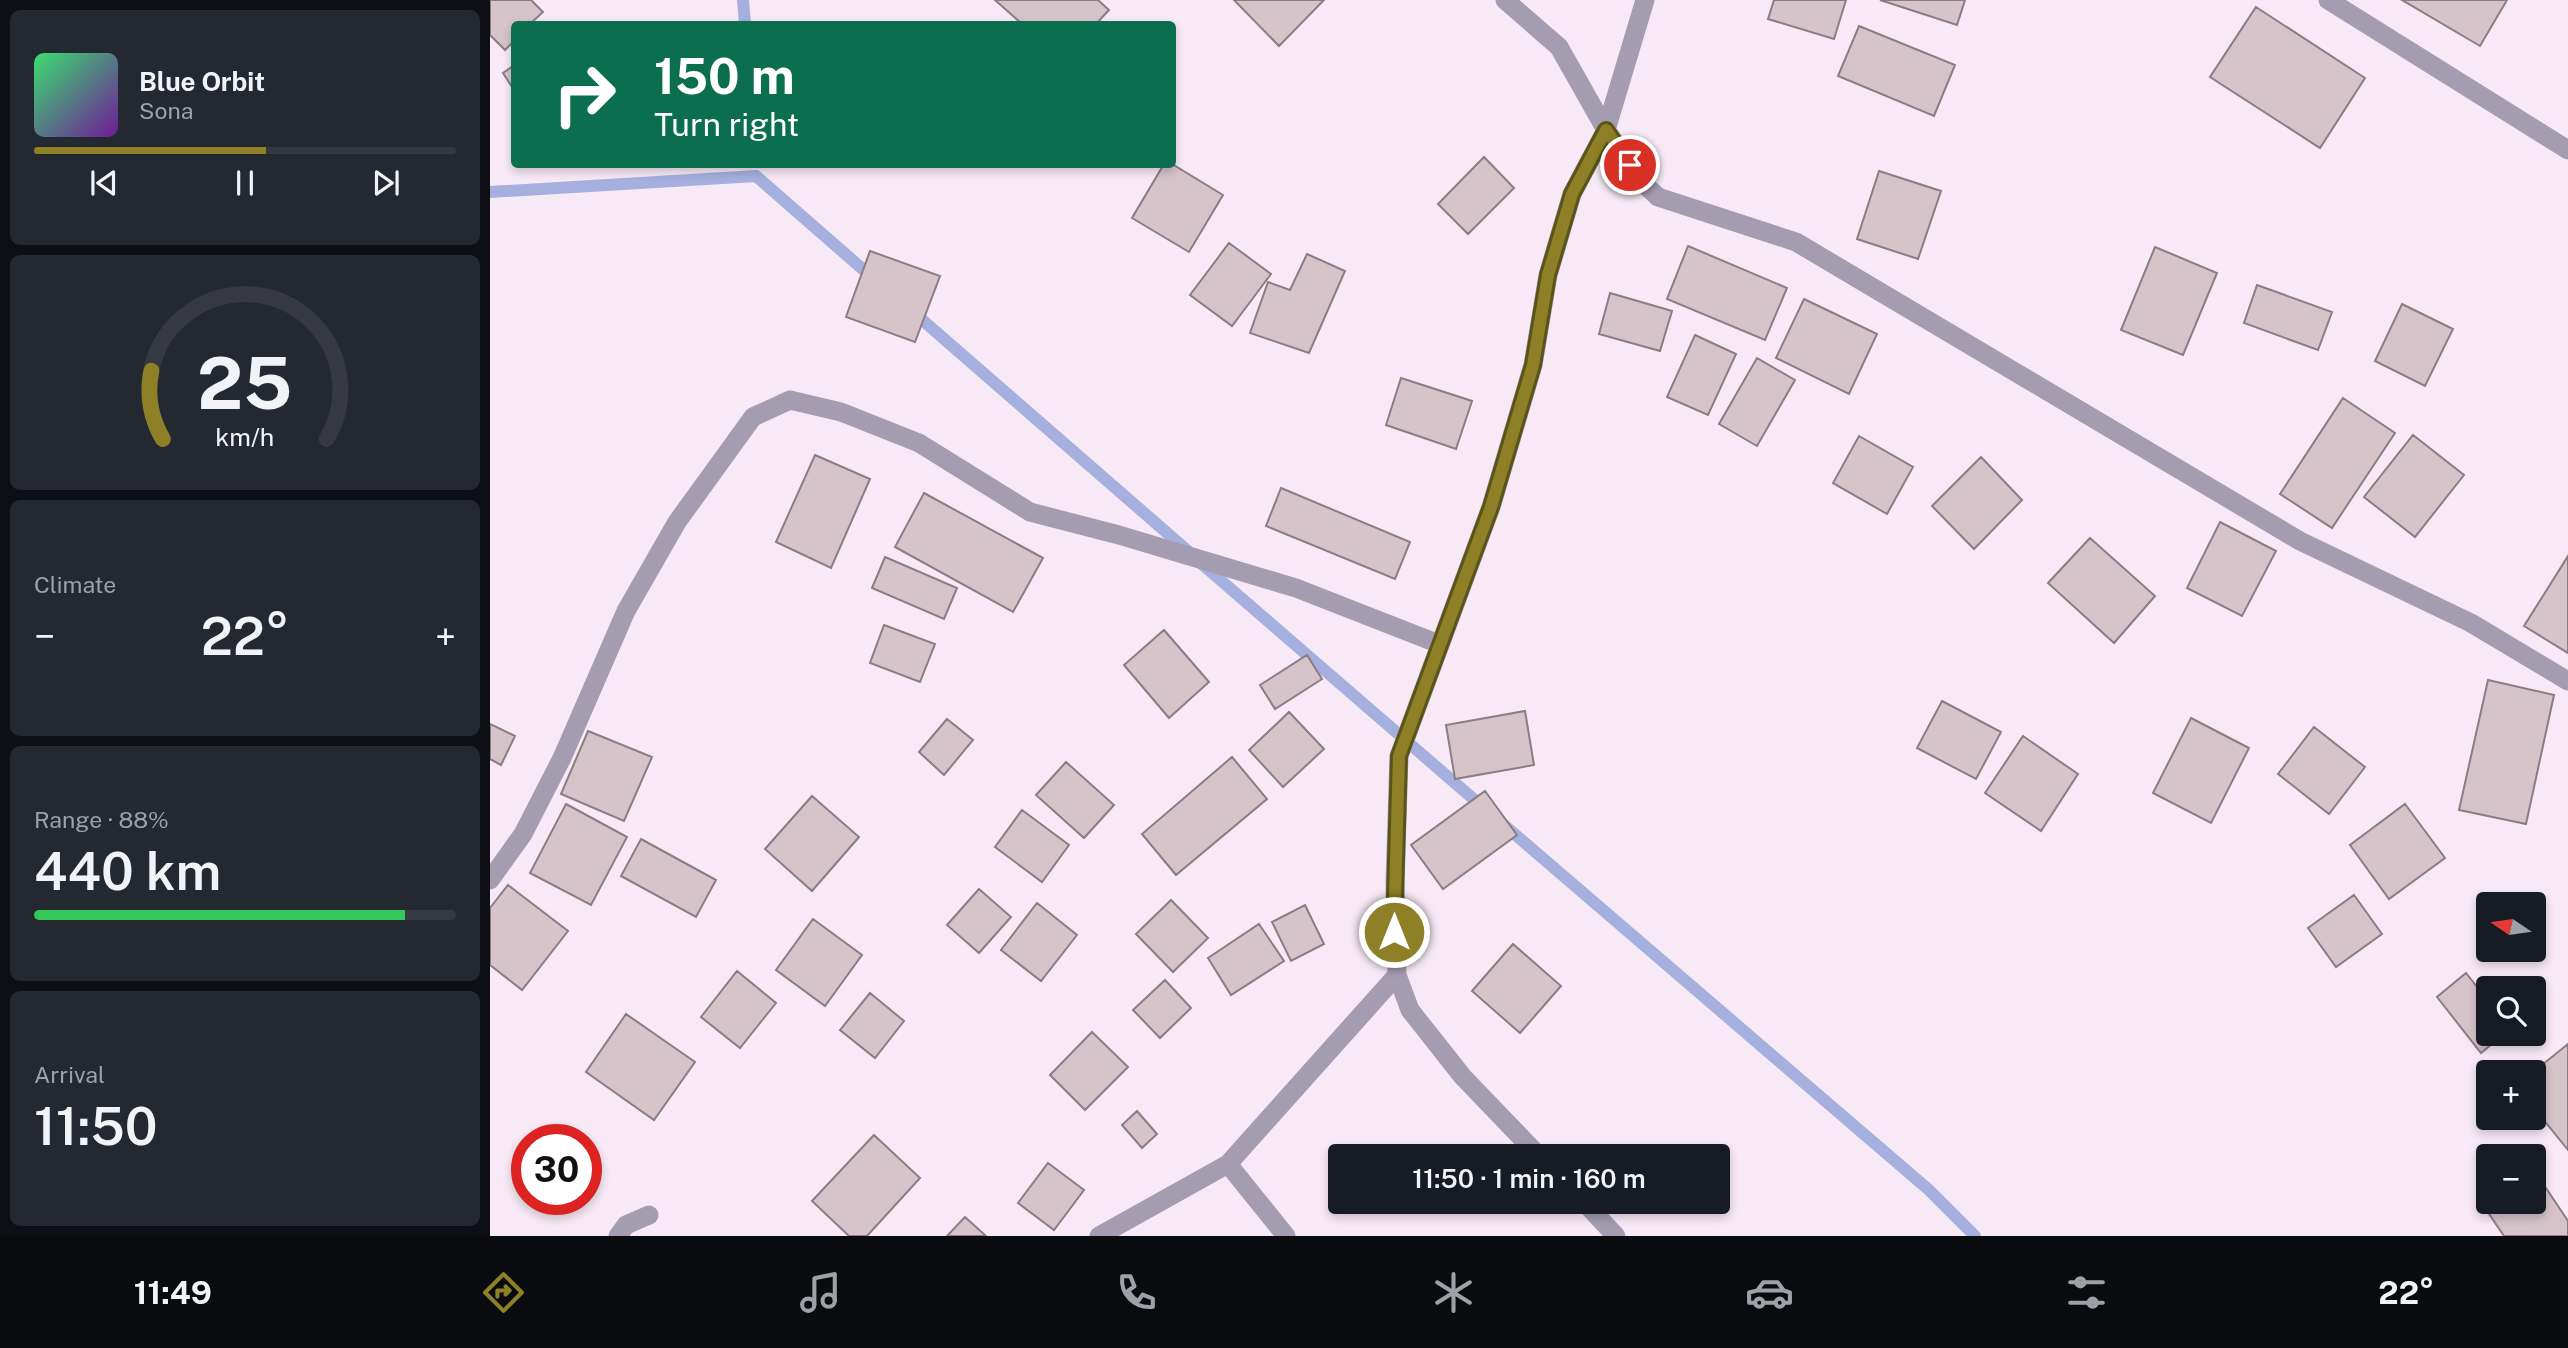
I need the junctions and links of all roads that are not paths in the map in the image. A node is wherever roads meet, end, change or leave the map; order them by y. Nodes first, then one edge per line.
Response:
1 (1505, 0) edge
2 (1646, 0) edge
3 (2328, 0) edge
4 (1606, 130) junction
5 (2568, 150) edge
6 (1439, 644) junction
7 (2568, 681) edge
8 (490, 880) edge
9 (1397, 975) junction
10 (1527, 1144) edge
11 (1228, 1164) junction
12 (1595, 1214) edge
13 (649, 1215) dead end
14 (618, 1236) edge
15 (1099, 1236) edge
16 (1286, 1236) edge
17 (1616, 1236) edge

1 - 4 street
2 - 4 street
3 - 5 street
4 - 6 street
4 - 7 street
6 - 8 street
6 - 9 street
9 - 10 street
9 - 11 street
11 - 15 street
11 - 16 street
12 - 17 street
13 - 14 street

